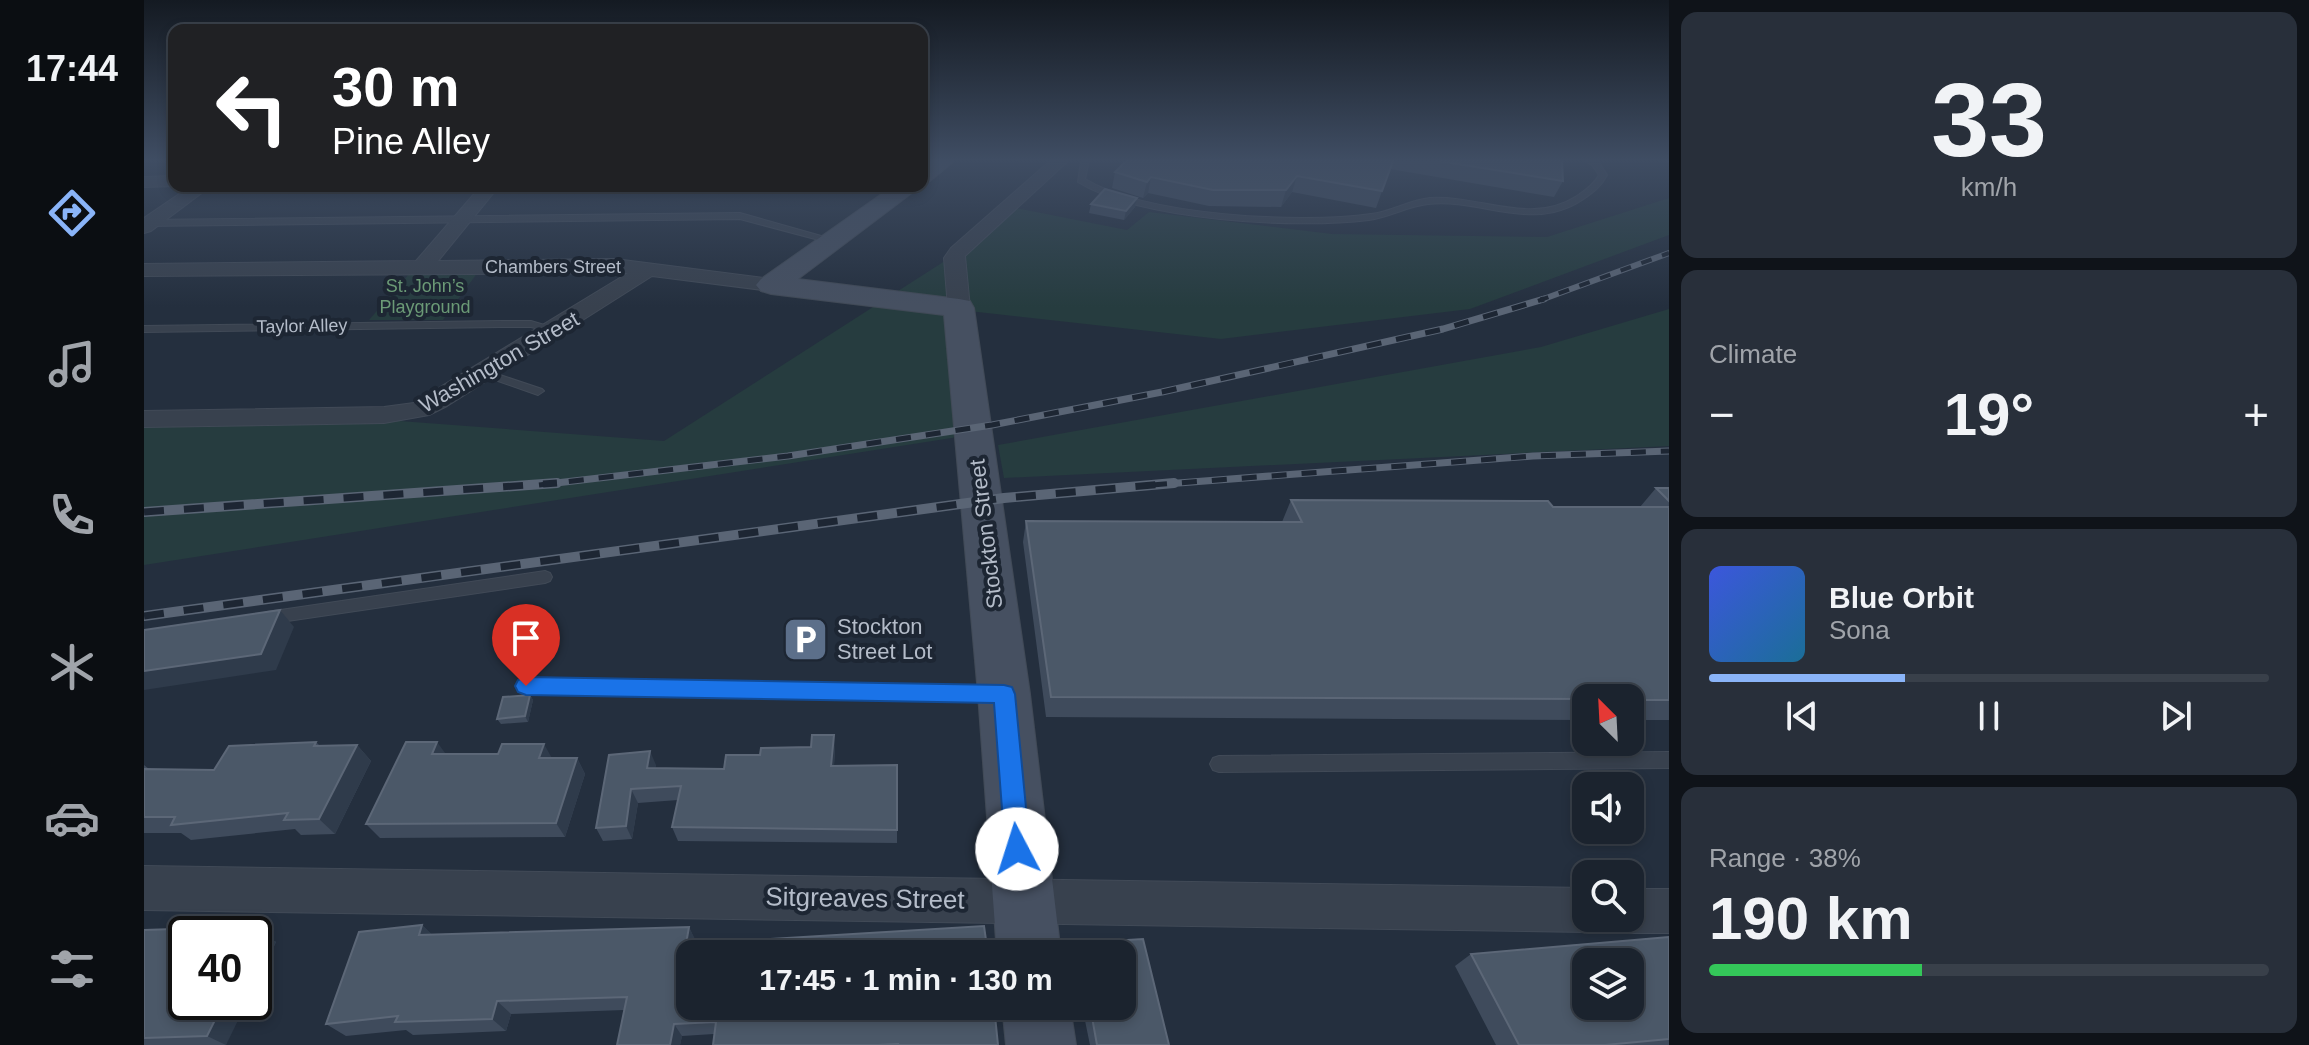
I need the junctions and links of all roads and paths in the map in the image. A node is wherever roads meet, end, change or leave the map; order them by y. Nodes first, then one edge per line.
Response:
1 (167, 210) edge
2 (470, 210) edge
3 (877, 210) edge
4 (1005, 210) edge
5 (1197, 210) edge
6 (1400, 210) edge
7 (1505, 210) edge
8 (1560, 210) edge
9 (462, 219) junction
10 (146, 224) edge
11 (834, 241) junction
12 (421, 268) junction
13 (649, 269) junction
14 (144, 270) edge
15 (771, 285) junction
16 (959, 308) junction
17 (144, 329) edge
18 (556, 330) junction
19 (485, 373) junction
20 (538, 391) dead end
21 (144, 419) edge
22 (545, 577) dead end
23 (252, 620) edge
24 (526, 686) dead end
25 (1004, 694) junction
26 (1669, 760) edge
27 (1219, 764) dead end
28 (144, 888) edge
29 (1022, 901) junction
30 (1572, 910) edge
31 (1644, 911) edge
32 (1669, 911) edge
33 (1027, 940) edge
34 (1038, 1020) edge
35 (1041, 1045) edge

1 - 10 street
2 - 9 street
3 - 11 street
4 - 16 street, Stockton Street
5 - 6 lane
7 - 8 lane
9 - 10 lane
9 - 11 lane
9 - 12 street
11 - 15 street
12 - 13 street, Chambers Street
12 - 14 street, Chambers Street
13 - 15 street, Chambers Street
13 - 18 street, Washington Street
15 - 16 street, Chambers Street
16 - 25 street, Stockton Street
17 - 18 lane, Taylor Alley
18 - 19 street, Washington Street
19 - 20 lane
19 - 21 street, Washington Street
22 - 23 lane
24 - 25 lane
25 - 29 street, Stockton Street
26 - 27 lane
28 - 29 street, Sitgreaves Street
29 - 30 street, Sitgreaves Street
29 - 33 street, Stockton Street
31 - 32 street
34 - 35 street

